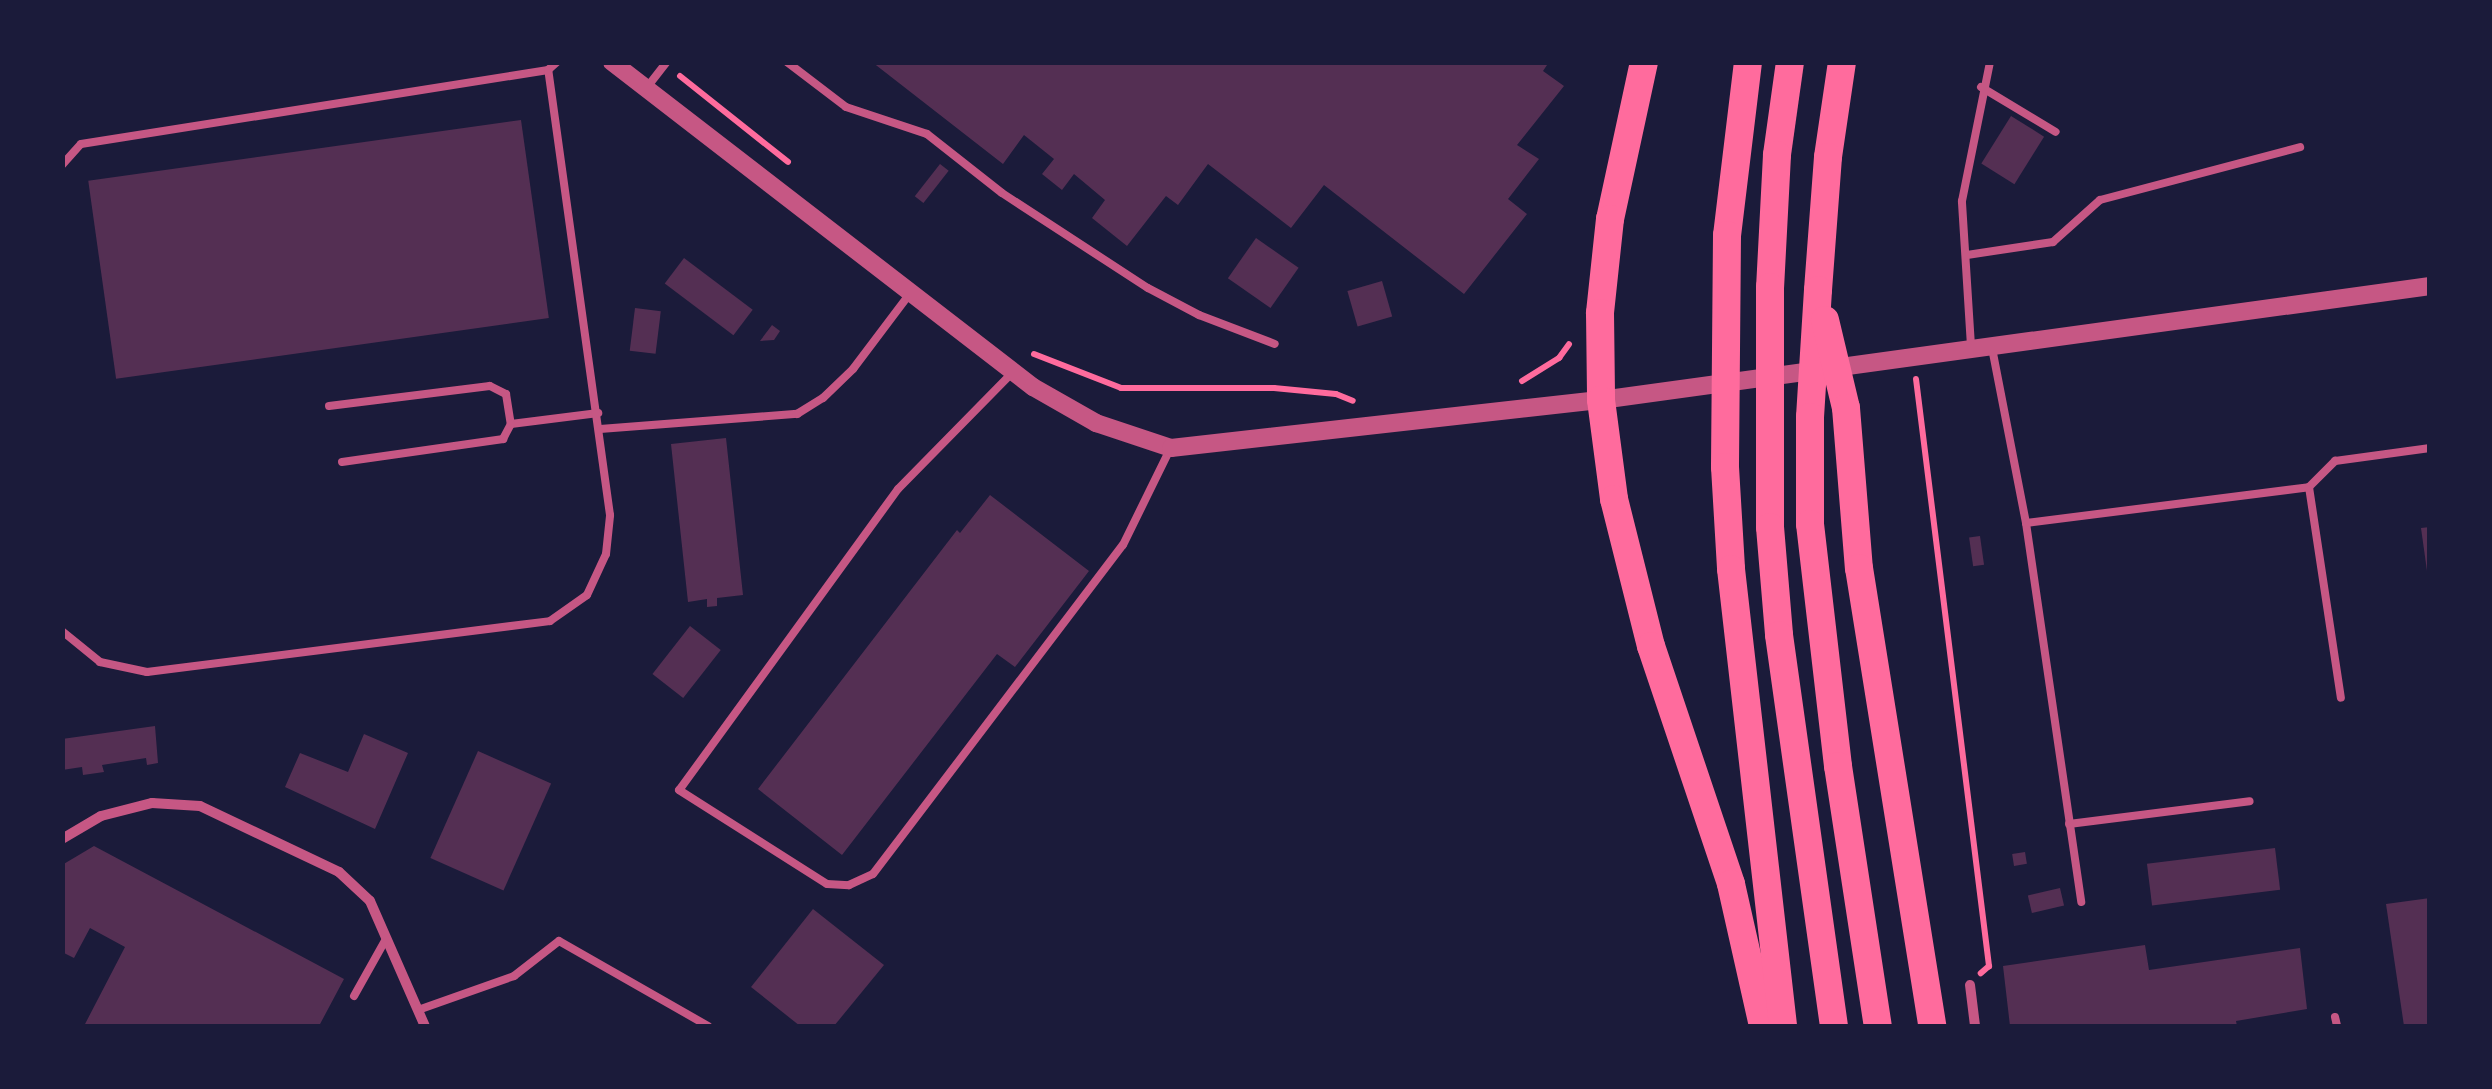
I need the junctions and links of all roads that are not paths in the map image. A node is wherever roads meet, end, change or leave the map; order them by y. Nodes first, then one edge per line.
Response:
1 (558, 62) edge
2 (612, 62) edge
3 (787, 62) edge
4 (1644, 62) edge
5 (1748, 62) edge
6 (1790, 62) edge
7 (1842, 62) edge
8 (1990, 62) edge
9 (666, 64) edge
10 (548, 70) junction
11 (1981, 87) junction
12 (646, 89) junction
13 (2056, 132) dead end
14 (2300, 147) dead end
15 (62, 165) edge
16 (1966, 255) junction
17 (2430, 286) edge
18 (1818, 290) junction
19 (911, 292) junction
20 (1991, 343) junction
21 (1275, 344) dead end
22 (1971, 346) junction
23 (1014, 372) junction
24 (1601, 400) junction
25 (329, 406) dead end
26 (598, 413) junction
27 (511, 424) junction
28 (600, 429) junction
29 (1171, 448) junction
30 (2430, 448) edge
31 (342, 462) dead end
32 (2309, 487) junction
33 (2026, 523) junction
34 (62, 631) edge
35 (2341, 698) dead end
36 (2250, 801) dead end
37 (2069, 824) junction
38 (62, 839) edge
39 (2081, 902) dead end
40 (388, 935) junction
41 (1970, 984) road end
42 (354, 996) dead end
43 (418, 1010) junction
44 (425, 1026) edge
45 (708, 1026) edge
46 (1763, 1026) edge
47 (1783, 1026) edge
48 (1834, 1026) edge
49 (1878, 1026) edge
50 (1932, 1026) edge
51 (1976, 1026) edge

1 - 10 lane
2 - 12 street
3 - 21 lane
4 - 24 highway
5 - 47 highway
6 - 48 highway
7 - 18 highway
8 - 11 lane
9 - 12 lane
10 - 15 lane
10 - 26 lane
11 - 13 lane
11 - 16 lane
12 - 19 street
14 - 16 lane
16 - 22 lane
17 - 20 street
18 - 49 highway
18 - 50 highway
19 - 23 street
19 - 28 lane
20 - 22 street
20 - 33 lane
22 - 24 street
23 - 29 street
23 - 29 lane
24 - 29 street
24 - 46 highway
25 - 27 lane
26 - 27 lane
26 - 28 lane
27 - 31 lane
28 - 34 lane
30 - 32 lane
32 - 33 lane
32 - 35 lane
33 - 37 lane
36 - 37 lane
37 - 39 lane
38 - 40 street
40 - 42 lane
40 - 43 street
41 - 51 street
43 - 44 street
43 - 45 lane

